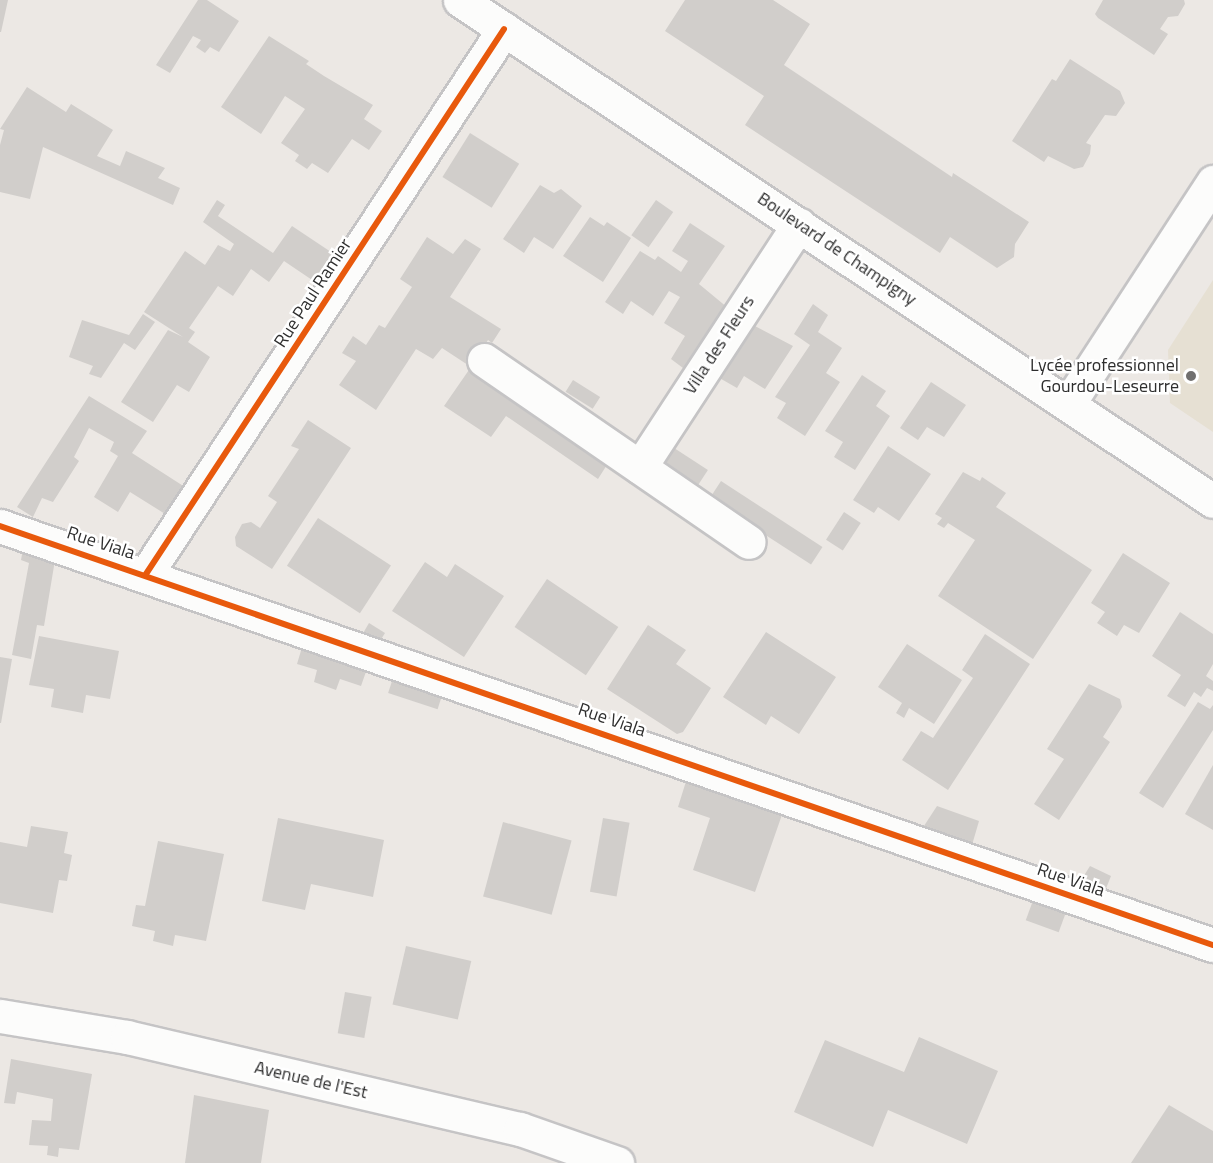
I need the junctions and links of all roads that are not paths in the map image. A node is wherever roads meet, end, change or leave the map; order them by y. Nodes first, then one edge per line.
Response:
1 (460, 0) edge
2 (504, 28) junction
3 (1213, 182) edge
4 (799, 224) junction
5 (484, 360) dead end
6 (1069, 403) junction
7 (640, 467) junction
8 (1213, 501) edge
9 (0, 526) edge
10 (749, 542) dead end
11 (146, 574) junction
12 (1213, 945) edge
13 (0, 1016) edge
14 (616, 1163) edge

1 - 2 street, Boulevard de Champigny
2 - 4 street, Boulevard de Champigny
2 - 11 street, Rue Paul Ramier
3 - 6 street
4 - 6 street, Boulevard de Champigny
4 - 7 street, Villa des Fleurs
5 - 7 street
6 - 8 street, Boulevard de Champigny
7 - 10 street
9 - 11 street, Rue Viala
11 - 12 street, Rue Viala
13 - 14 street, Avenue de l'Est

